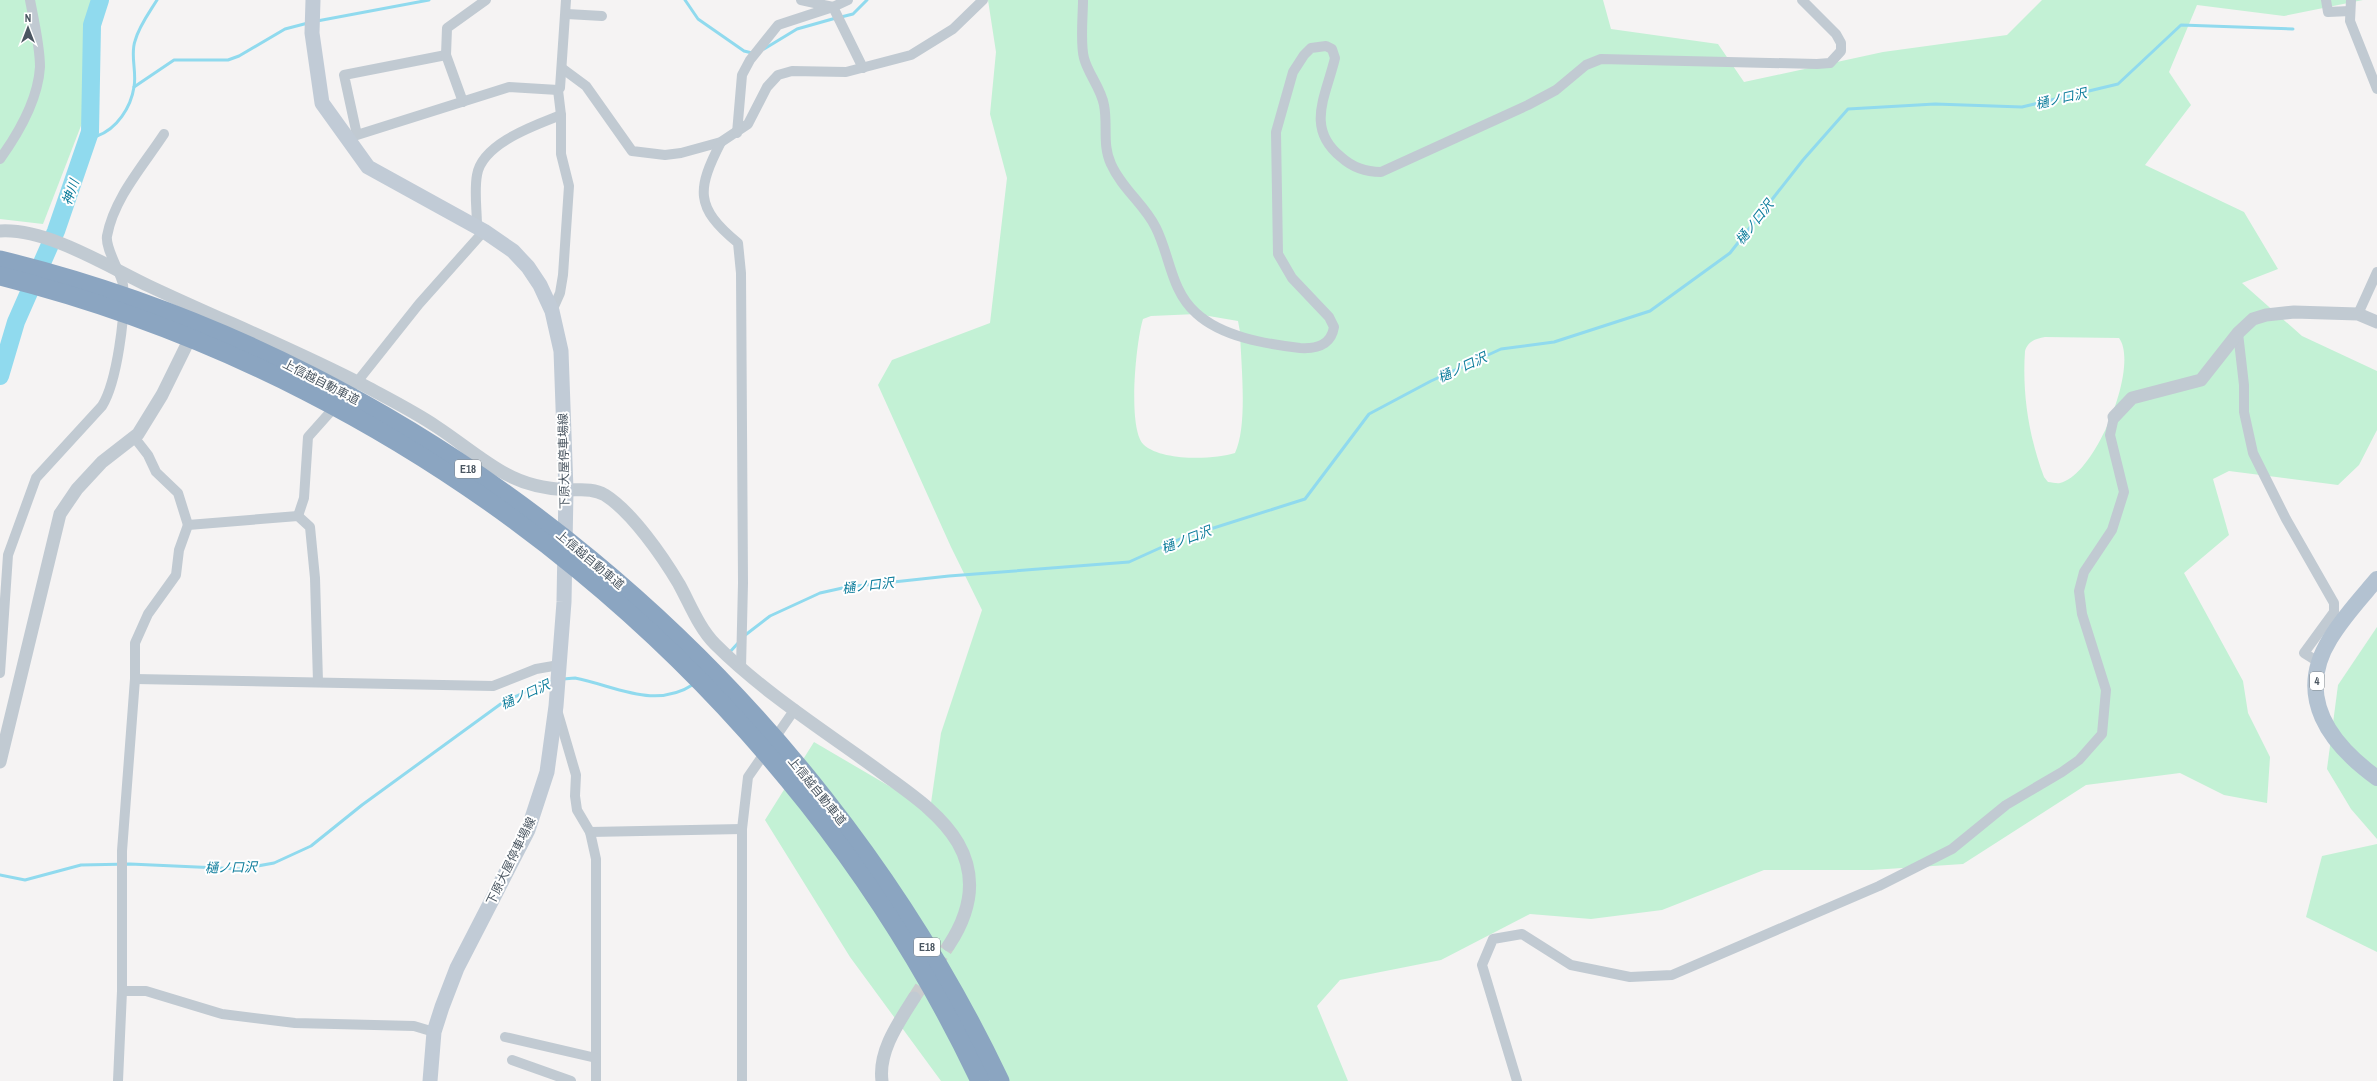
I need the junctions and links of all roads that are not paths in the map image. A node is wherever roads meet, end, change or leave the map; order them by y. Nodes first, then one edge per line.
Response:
1 (30, 0) edge
2 (313, 0) edge
3 (486, 0) edge
4 (566, 0) edge
5 (801, 0) edge
6 (848, 0) edge
7 (983, 0) edge
8 (1083, 0) edge
9 (1802, 0) edge
10 (2326, 0) edge
11 (2351, 0) edge
12 (833, 7) junction
13 (2350, 11) junction
14 (567, 14) junction
15 (602, 16) dead end
16 (446, 55) junction
17 (863, 68) junction
18 (563, 69) junction
19 (2377, 89) edge
20 (558, 90) junction
21 (463, 102) junction
22 (561, 115) junction
23 (737, 133) junction
24 (164, 134) dead end
25 (721, 142) junction
26 (0, 159) edge
27 (480, 229) junction
28 (0, 231) edge
29 (0, 260) edge
30 (2377, 272) edge
31 (0, 276) edge
32 (203, 310) junction
33 (552, 311) junction
34 (2358, 314) junction
35 (2377, 322) edge
36 (2238, 333) junction
37 (357, 382) junction
38 (2114, 416) joint
39 (134, 437) junction
40 (566, 490) junction
41 (298, 516) junction
42 (188, 525) junction
43 (2377, 579) edge
44 (2320, 663) junction
45 (741, 668) junction
46 (0, 673) edge
47 (558, 675) junction
48 (135, 678) junction
49 (318, 682) junction
50 (556, 706) junction
51 (795, 709) junction
52 (0, 762) edge
53 (2377, 778) edge
54 (835, 825) junction
55 (742, 829) junction
56 (590, 832) junction
57 (949, 945) tunnel mouth
58 (122, 991) junction
59 (914, 998) tunnel mouth
60 (434, 1032) junction
61 (505, 1037) dead end
62 (596, 1058) junction
63 (512, 1060) dead end
64 (118, 1081) edge
65 (430, 1081) edge
66 (571, 1081) edge
67 (596, 1081) edge
68 (742, 1081) edge
69 (882, 1081) edge
70 (980, 1081) edge
71 (1000, 1081) edge
72 (1517, 1081) edge

1 - 26 street
2 - 27 main road, 下原大屋停車場線
3 - 16 street
4 - 14 street
5 - 12 street
6 - 12 street
7 - 17 street
8 - 9 street
10 - 13 street
11 - 13 street
12 - 17 street
12 - 23 street
13 - 19 street
14 - 15 street
14 - 18 street
16 - 21 street
16 - 21 street
17 - 23 street
18 - 20 street
18 - 25 street
20 - 21 street
20 - 22 street
22 - 27 street
22 - 33 street
23 - 25 street
24 - 46 street
25 - 45 street
27 - 33 main road, 下原大屋停車場線
27 - 37 street
28 - 32 street
29 - 54 highway, 上信越自動車道 / E18
30 - 34 street
31 - 54 highway, 上信越自動車道 / E18
32 - 37 street
32 - 39 street
33 - 40 main road, 下原大屋停車場線
34 - 35 street
34 - 36 street
36 - 38 street
36 - 44 street
37 - 40 street
37 - 41 street
38 - 72 street
39 - 42 street
39 - 52 street
40 - 45 street
40 - 47 main road, 下原大屋停車場線
41 - 42 street
41 - 49 street
42 - 48 street
43 - 44 main road, 4
44 - 53 main road, 4
45 - 51 street
47 - 49 street
47 - 50 main road, 下原大屋停車場線
48 - 49 street
48 - 58 street
50 - 56 street
50 - 60 main road, 下原大屋停車場線
51 - 55 street
51 - 57 street
54 - 70 highway, 上信越自動車道 / E18
54 - 71 highway, 上信越自動車道 / E18
55 - 56 street
55 - 68 street
56 - 62 street
58 - 60 street
58 - 64 street
59 - 69 street
60 - 65 main road, 下原大屋停車場線
61 - 62 street
62 - 67 street
63 - 66 street

